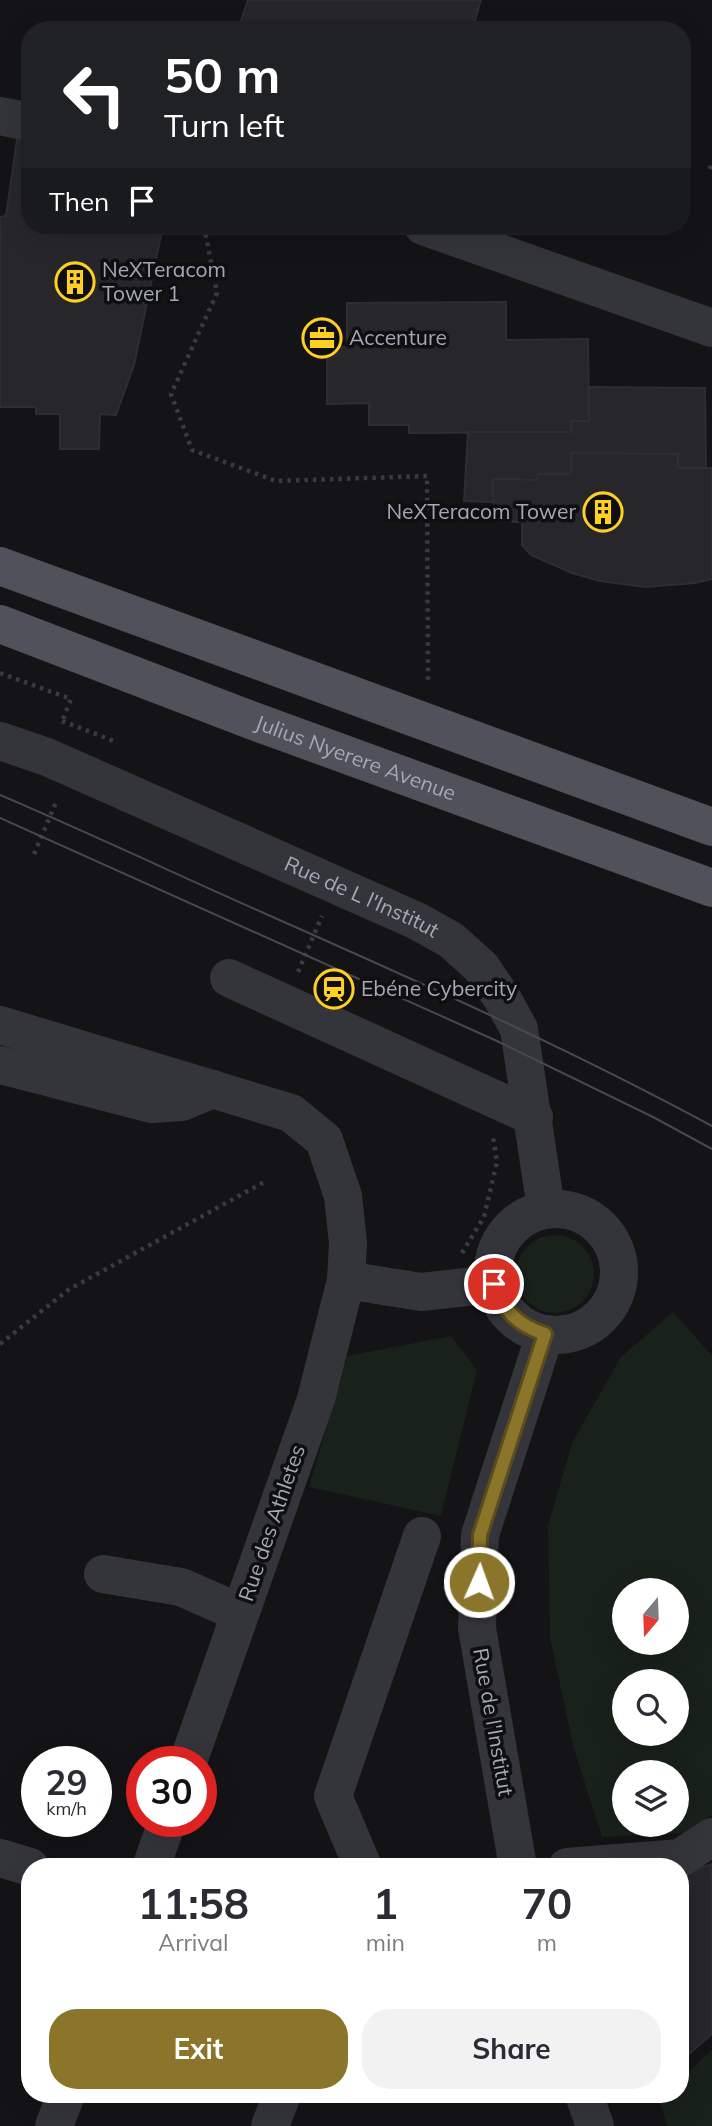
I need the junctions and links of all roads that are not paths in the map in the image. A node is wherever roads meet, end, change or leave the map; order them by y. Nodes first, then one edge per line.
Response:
1 (0, 116) edge
2 (21, 120) edge
3 (449, 235) edge
4 (712, 328) edge
5 (0, 566) edge
6 (0, 624) edge
7 (0, 741) edge
8 (712, 827) edge
9 (712, 888) edge
10 (229, 978) dead end
11 (0, 1025) edge
12 (0, 1065) edge
13 (213, 1090) junction
14 (534, 1117) junction
15 (546, 1209) junction
16 (346, 1280) junction
17 (494, 1284) junction
18 (545, 1334) junction
19 (422, 1536) dead end
20 (103, 1574) dead end
21 (240, 1613) junction
22 (194, 1746) edge
23 (162, 1837) edge
24 (712, 1837) edge
25 (0, 1858) edge
26 (154, 1858) edge
27 (359, 1858) edge
28 (516, 1858) edge
29 (680, 1858) edge
30 (21, 1864) edge
31 (63, 2103) edge
32 (279, 2103) edge
33 (586, 2103) edge
34 (54, 2126) edge
35 (270, 2126) edge
36 (596, 2126) edge

1 - 2 street
3 - 4 street
5 - 8 main road
6 - 9 main road, Julius Nyerere Avenue
7 - 14 street, Rue de L l'Institut
10 - 14 street
11 - 13 street, Rue des Athletes
12 - 13 street
13 - 16 street, Rue des Athletes
14 - 15 street, Rue de L l'Institut
15 - 17 street
15 - 18 street
16 - 17 street
16 - 21 street, Rue des Athletes
17 - 18 street
18 - 28 street, Rue de l'Institut
19 - 27 street
20 - 21 street
21 - 22 street, Rue des Athletes
23 - 26 street
24 - 29 street
25 - 30 street
31 - 34 street
32 - 35 street
33 - 36 street

